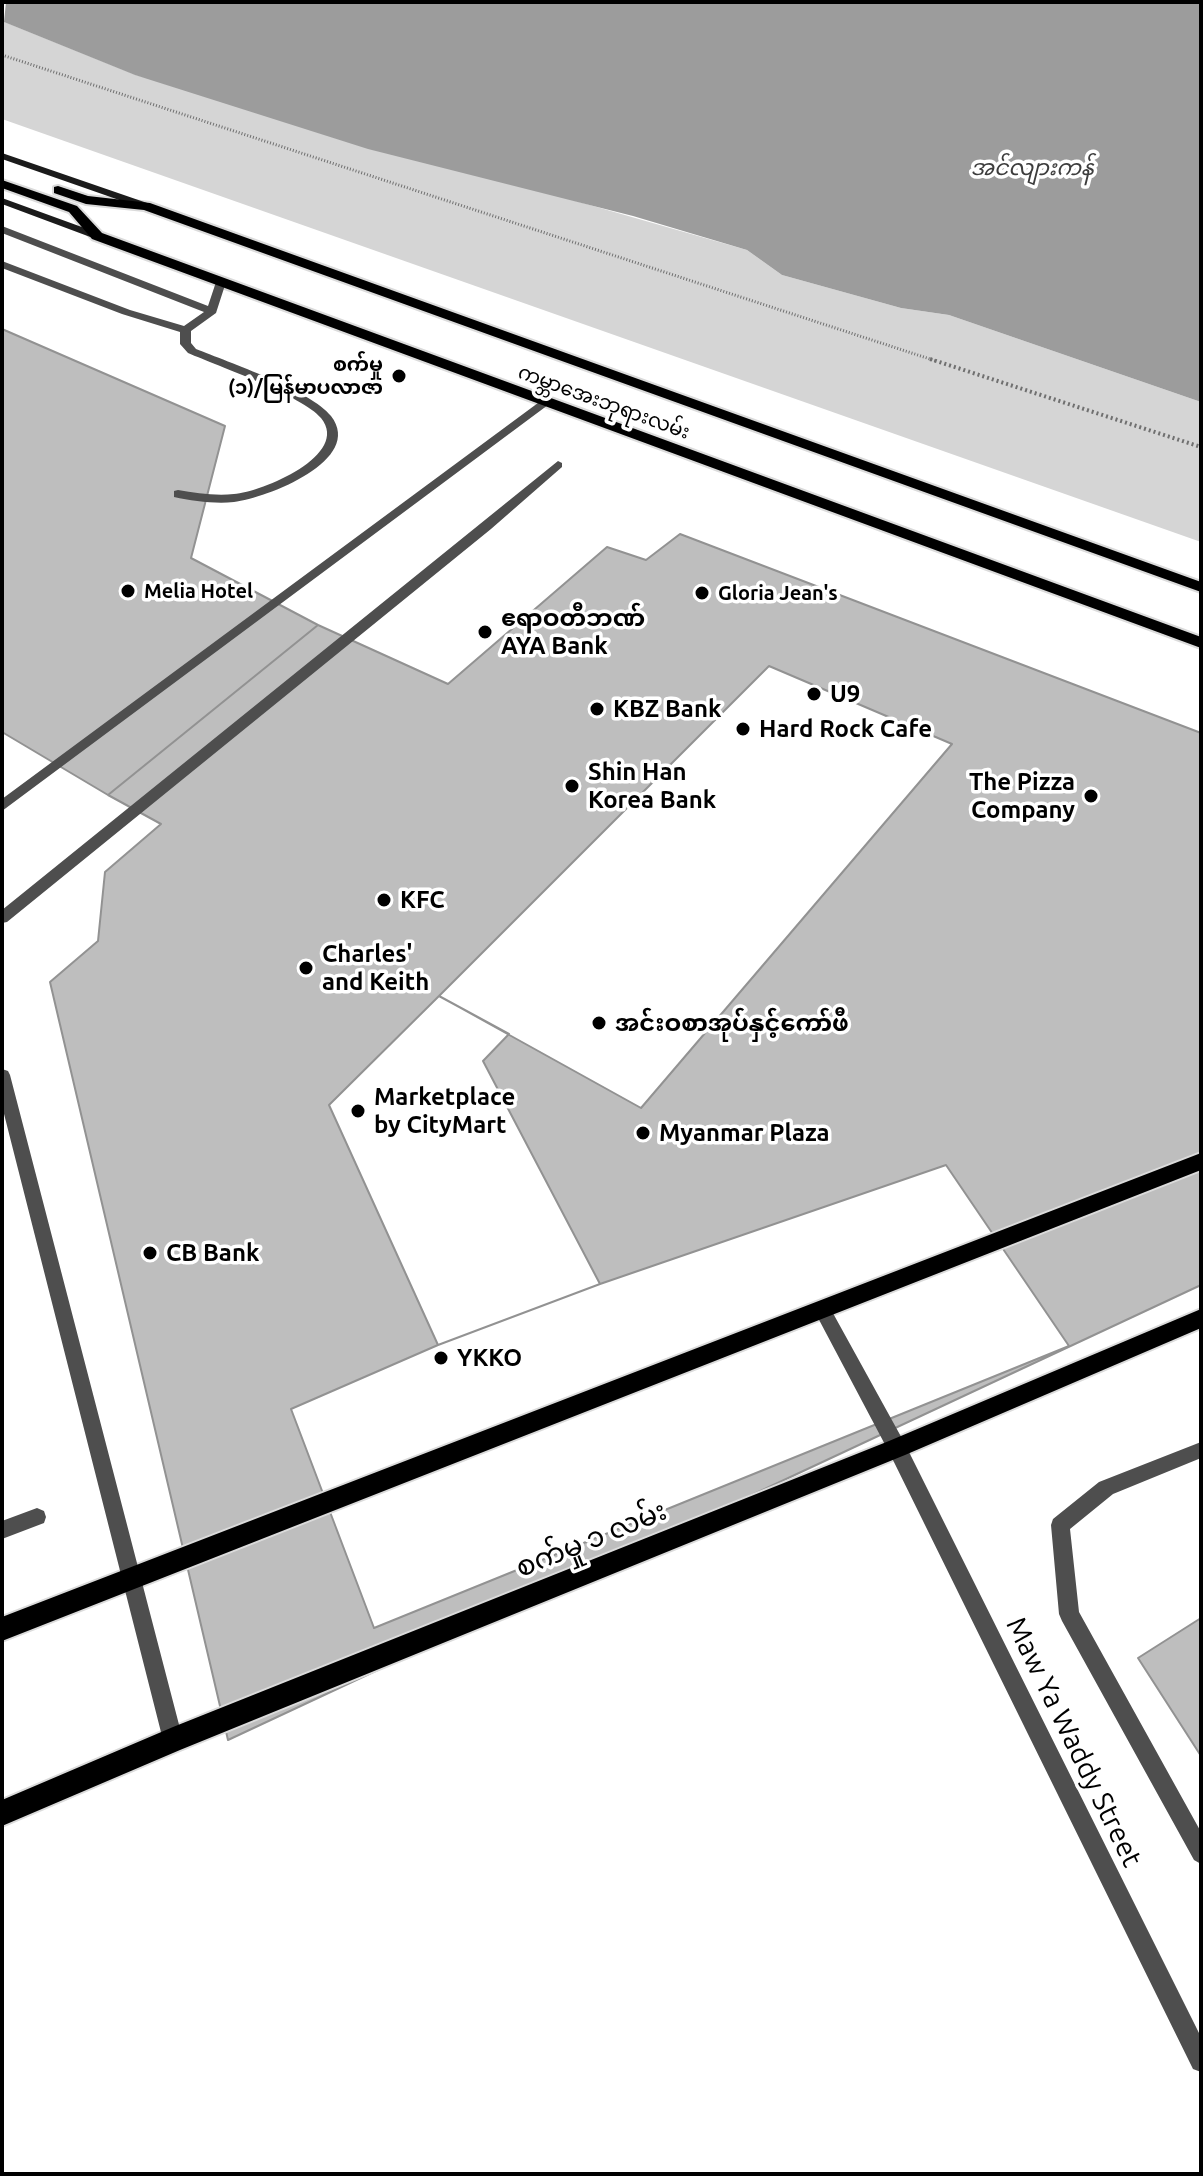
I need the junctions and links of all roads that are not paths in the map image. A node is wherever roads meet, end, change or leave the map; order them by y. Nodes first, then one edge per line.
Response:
1 (2, 156) edge
2 (2, 171) edge
3 (2, 184) edge
4 (2, 201) edge
5 (146, 206) junction
6 (2, 229) edge
7 (97, 236) junction
8 (2, 264) edge
9 (221, 282) junction
10 (212, 311) junction
11 (186, 330) junction
12 (545, 403) junction
13 (558, 465) dead end
14 (178, 494) dead end
15 (1201, 587) edge
16 (1201, 643) edge
17 (2, 806) edge
18 (2, 918) edge
19 (2, 1075) edge
20 (1201, 1161) edge
21 (823, 1311) junction
22 (1201, 1318) edge
23 (897, 1448) junction
24 (1201, 1450) edge
25 (37, 1517) dead end
26 (2, 1530) edge
27 (130, 1579) junction
28 (2, 1629) edge
29 (173, 1740) junction
30 (2, 1813) edge
31 (1201, 1853) edge
32 (1201, 2061) edge

1 - 5 main road
2 - 5 main road, ကမ္ဘာအေးဘုရားလမ်း
3 - 7 main road, ကမ္ဘာအေးဘုရားလမ်း
4 - 7 main road
5 - 15 main road, ကမ္ဘာအေးဘုရားလမ်း
6 - 10 street
7 - 9 main road, ကမ္ဘာအေးဘုရားလမ်း
8 - 11 street
9 - 10 street
9 - 12 main road, ကမ္ဘာအေးဘုရားလမ်း
10 - 11 street
11 - 14 street
12 - 16 main road, ကမ္ဘာအေးဘုရားလမ်း
12 - 17 street
13 - 18 street
19 - 27 street
20 - 21 main road
21 - 23 street, Maw Ya Waddy Street
21 - 27 main road
22 - 23 main road, စက်မှု ၁ လမ်း
23 - 29 main road, စက်မှု ၁ လမ်း
23 - 32 street, Maw Ya Waddy Street
24 - 31 street
25 - 26 street
27 - 28 main road
27 - 29 street
29 - 30 main road, စက်မှု ၁ လမ်း

